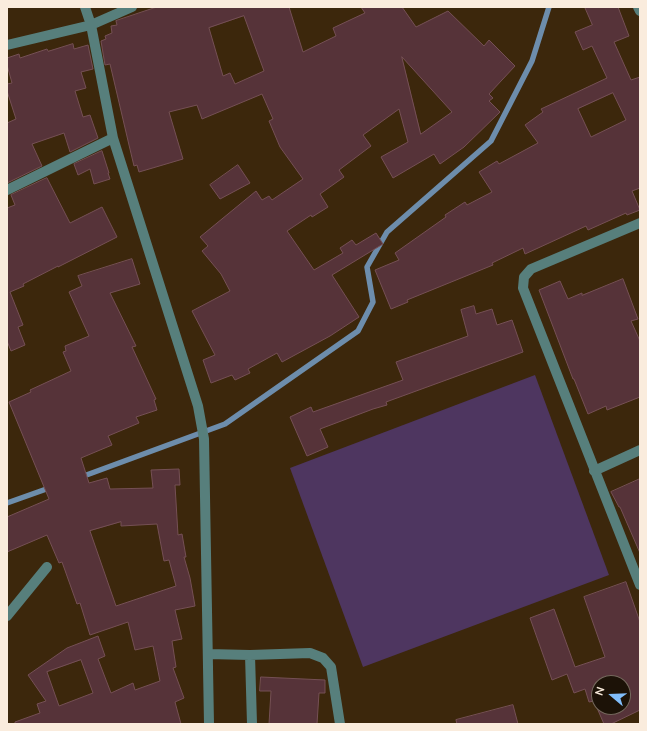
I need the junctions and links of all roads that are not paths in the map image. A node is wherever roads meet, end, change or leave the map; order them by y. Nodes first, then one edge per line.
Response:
1 (85, 7) edge
2 (132, 7) edge
3 (638, 7) edge
4 (640, 11) edge
5 (91, 25) junction
6 (7, 45) edge
7 (113, 138) junction
8 (7, 190) edge
9 (640, 223) edge
10 (640, 450) edge
11 (594, 471) junction
12 (47, 567) dead end
13 (640, 586) edge
14 (7, 616) edge
15 (208, 654) junction
16 (250, 654) junction
17 (209, 724) edge
18 (252, 724) edge
19 (340, 724) edge

1 - 5 street
2 - 5 street
3 - 4 street
5 - 6 street
5 - 7 street
7 - 8 street
7 - 15 street
9 - 11 street
10 - 11 street
11 - 13 street
12 - 14 street
15 - 16 street
15 - 17 street
16 - 18 street
16 - 19 street

